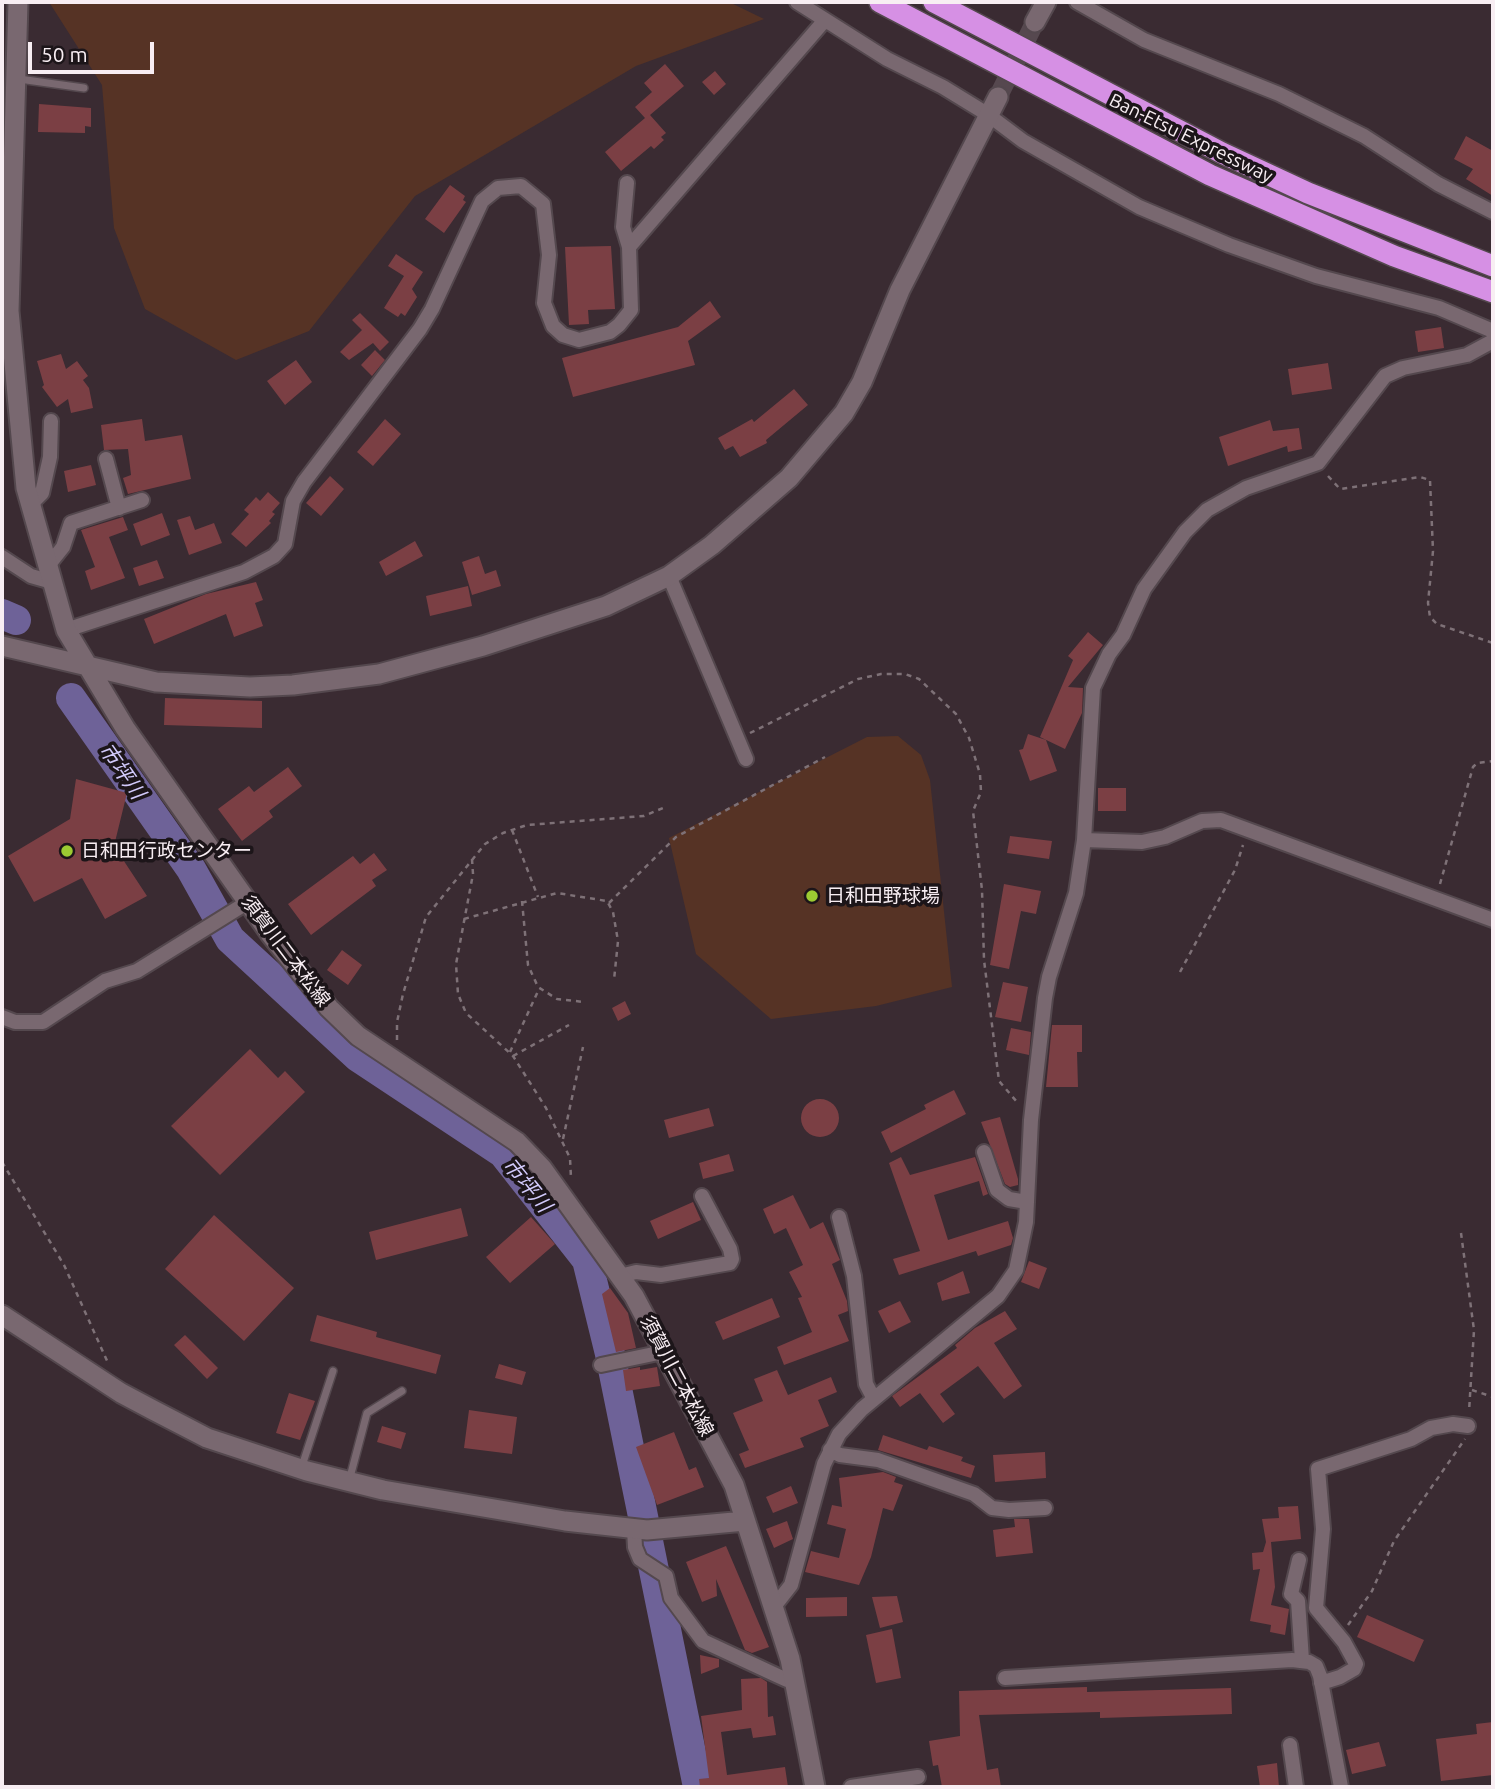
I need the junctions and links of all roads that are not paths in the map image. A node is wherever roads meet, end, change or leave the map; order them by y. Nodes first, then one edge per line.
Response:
1 (18, 2) edge
2 (797, 2) edge
3 (880, 2) edge
4 (934, 2) edge
5 (1046, 2) edge
6 (1077, 2) edge
7 (825, 20) junction
8 (1035, 22) tunnel mouth
9 (14, 78) junction
10 (84, 88) dead end
11 (998, 97) tunnel mouth
12 (987, 114) junction
13 (7, 168) edge
14 (627, 183) dead end
15 (1493, 212) edge
16 (629, 247) junction
17 (1493, 266) edge
18 (1493, 292) edge
19 (5, 311) edge
20 (1493, 331) edge
21 (1493, 341) edge
22 (51, 421) dead end
23 (106, 459) dead end
24 (142, 500) dead end
25 (31, 504) junction
26 (119, 508) junction
27 (2, 557) edge
28 (49, 574) junction
29 (669, 576) junction
30 (66, 630) junction
31 (2, 646) edge
32 (85, 666) junction
33 (746, 759) dead end
34 (1084, 839) junction
35 (248, 902) junction
36 (1493, 920) edge
37 (2, 1017) edge
38 (984, 1152) dead end
39 (702, 1196) dead end
40 (1027, 1202) junction
41 (839, 1217) dead end
42 (620, 1276) junction
43 (2, 1315) edge
44 (663, 1352) junction
45 (601, 1364) dead end
46 (333, 1371) dead end
47 (402, 1391) dead end
48 (874, 1399) junction
49 (1468, 1426) dead end
50 (830, 1450) junction
51 (301, 1470) junction
52 (349, 1481) junction
53 (1045, 1508) dead end
54 (745, 1521) junction
55 (634, 1529) junction
56 (1299, 1560) dead end
57 (773, 1608) junction
58 (1302, 1660) junction
59 (795, 1678) junction
60 (1005, 1678) dead end
61 (1321, 1684) junction
62 (1290, 1745) dead end
63 (918, 1777) dead end
64 (815, 1787) edge
65 (851, 1787) edge
66 (1296, 1787) edge
67 (1341, 1787) edge

1 - 9 street, 須賀川二本松線
2 - 7 street
3 - 18 highway, Ban-Etsu Expressway
4 - 17 highway, Ban-Etsu Expressway
5 - 8 street
6 - 15 street
7 - 12 street
7 - 16 street
9 - 10 lane
9 - 13 street, 須賀川二本松線
11 - 12 street
12 - 20 street
12 - 29 street
13 - 19 street, 須賀川二本松線
14 - 16 street
16 - 30 street
19 - 25 street, 須賀川二本松線
21 - 34 street
22 - 25 street
23 - 26 street
24 - 26 street
25 - 28 street, 須賀川二本松線
26 - 28 street
27 - 28 street
28 - 30 street, 須賀川二本松線
29 - 32 street
29 - 33 street
30 - 32 street, 須賀川二本松線
31 - 32 street
32 - 35 street, 須賀川二本松線
34 - 36 street
34 - 40 street
35 - 37 street
35 - 42 street, 須賀川二本松線
38 - 40 street
39 - 42 street
40 - 48 street
41 - 48 street
42 - 44 street, 須賀川二本松線
43 - 51 street
44 - 45 street
44 - 54 street, 須賀川二本松線
46 - 51 lane
47 - 52 lane
48 - 50 street
49 - 61 street
50 - 53 street
50 - 57 street
51 - 52 street
52 - 55 street
54 - 55 street
54 - 57 street, 須賀川二本松線
55 - 59 street
56 - 58 street
57 - 59 street, 須賀川二本松線
58 - 60 street
58 - 61 street
59 - 64 street, 須賀川二本松線
61 - 67 street
62 - 66 street
63 - 65 street

